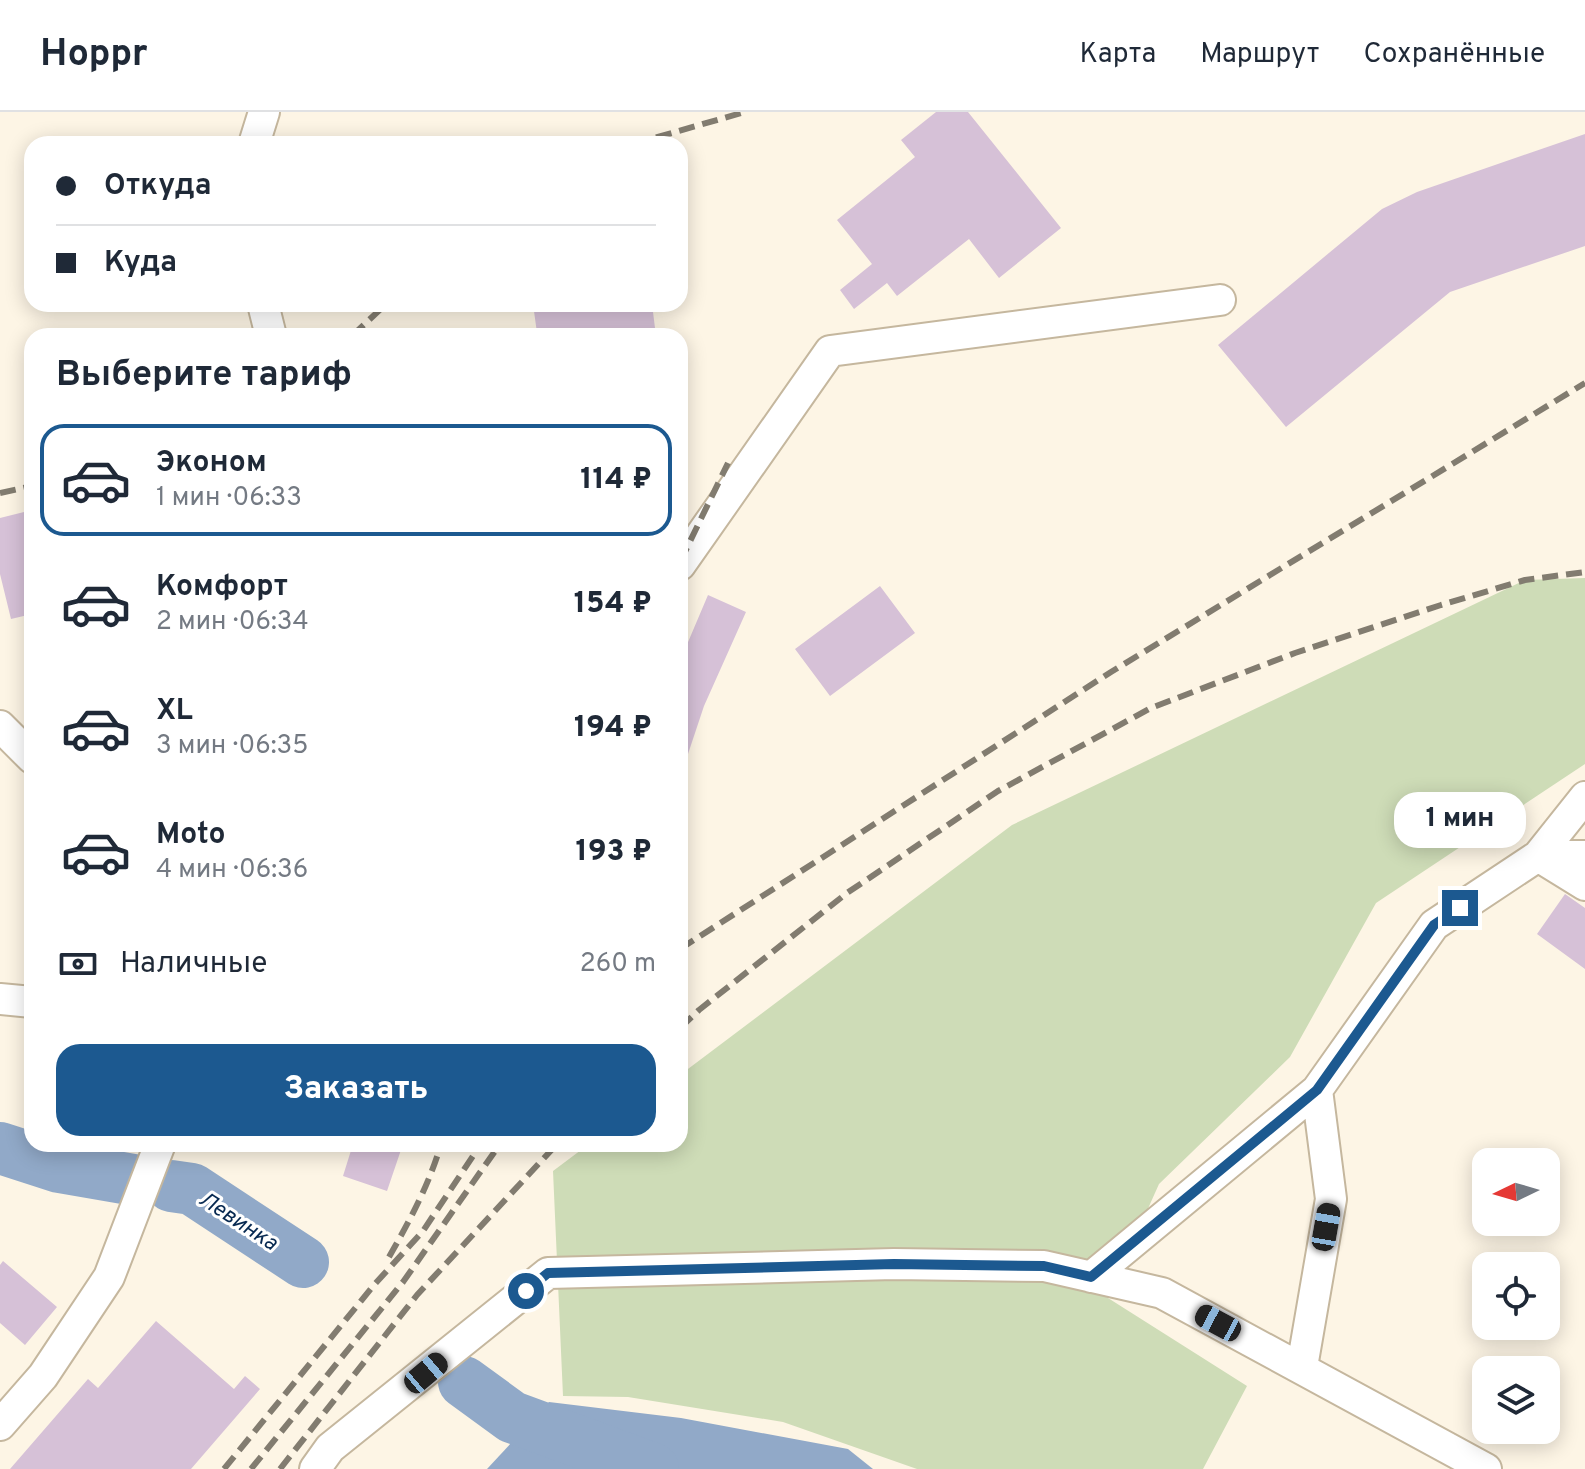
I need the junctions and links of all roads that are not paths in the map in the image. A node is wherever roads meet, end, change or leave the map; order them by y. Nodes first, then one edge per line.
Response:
1 (264, 112) edge
2 (256, 136) edge
3 (1220, 300) dead end
4 (688, 554) edge
5 (0, 726) edge
6 (24, 750) edge
7 (1585, 797) edge
8 (1538, 856) junction
9 (1585, 856) edge
10 (1585, 885) edge
11 (0, 999) edge
12 (24, 1001) edge
13 (1317, 1090) junction
14 (157, 1152) edge
15 (1091, 1277) junction
16 (1302, 1367) junction
17 (0, 1425) edge
18 (315, 1469) edge
19 (1486, 1469) edge

1 - 2 lane
3 - 4 lane
5 - 6 lane
7 - 8 lane
8 - 9 lane
8 - 10 lane
8 - 13 lane
11 - 12 lane
13 - 15 lane
13 - 16 lane
14 - 17 lane
15 - 16 lane
15 - 18 lane
16 - 19 lane

